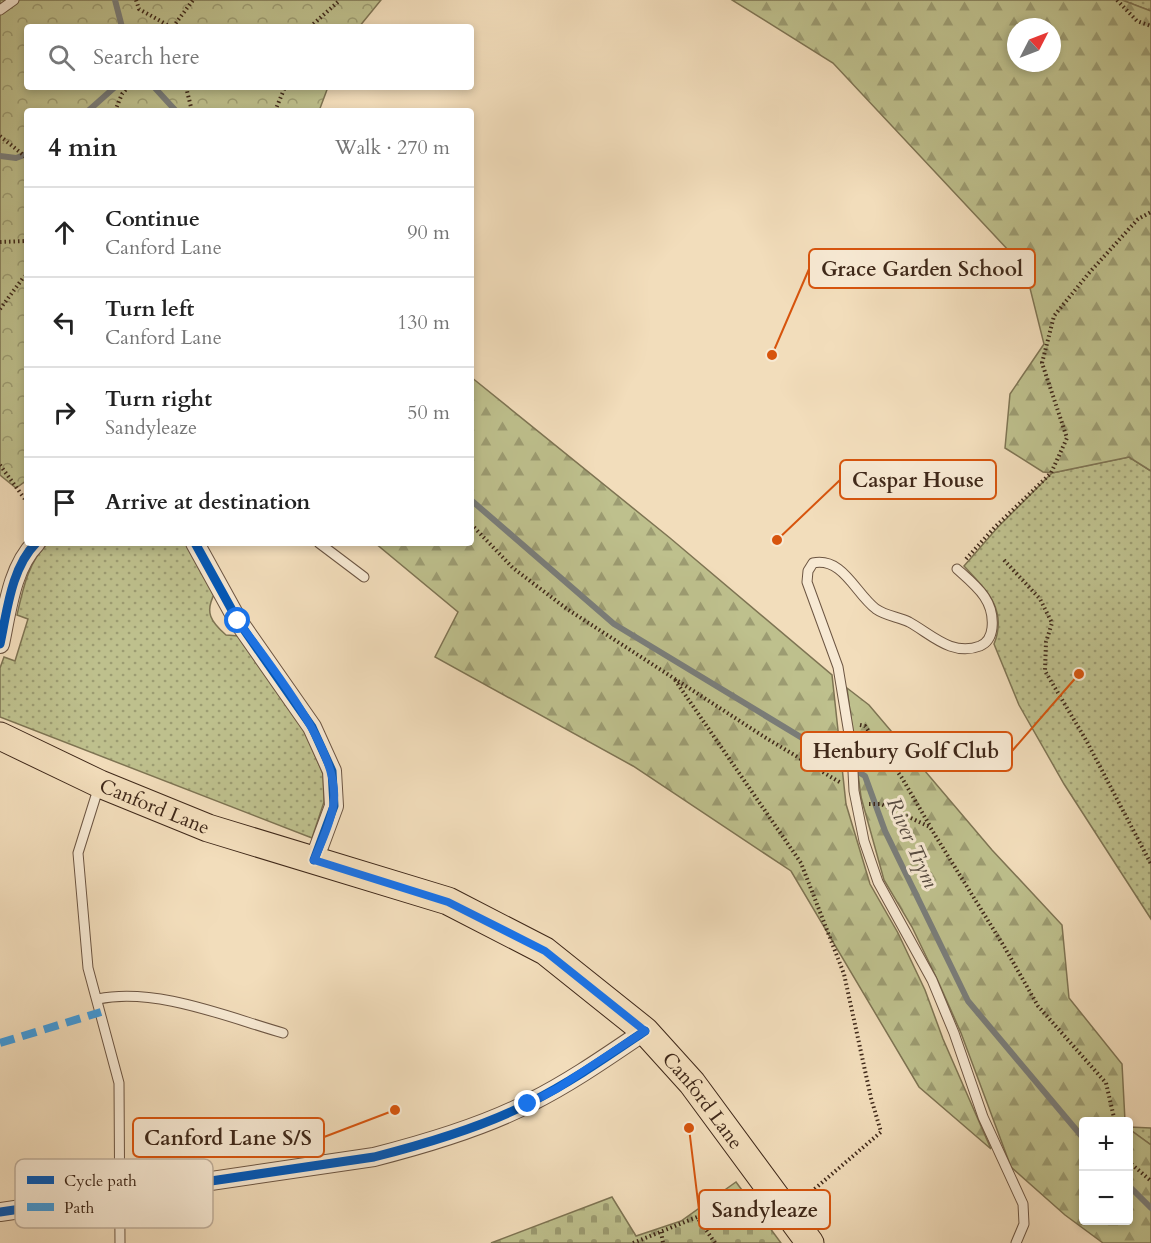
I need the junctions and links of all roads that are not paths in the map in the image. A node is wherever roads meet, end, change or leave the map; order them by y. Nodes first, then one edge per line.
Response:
1 (14, 0) edge
2 (0, 10) edge
3 (34, 546) edge
4 (197, 546) edge
5 (323, 546) edge
6 (957, 569) road end
7 (364, 577) dead end
8 (0, 644) edge
9 (0, 736) edge
10 (100, 784) junction
11 (314, 860) junction
12 (98, 999) junction
13 (645, 1031) junction
14 (283, 1033) dead end
15 (120, 1159) edge
16 (213, 1182) edge
17 (15, 1210) edge
18 (0, 1212) edge
19 (810, 1243) edge
20 (1016, 1243) edge

1 - 2 lane
3 - 8 street
4 - 11 street
5 - 7 lane
6 - 20 lane
9 - 10 main road, Canford Lane
10 - 11 main road, Canford Lane
10 - 12 lane
11 - 13 main road, Canford Lane
12 - 14 lane
12 - 15 lane
13 - 16 street
13 - 19 main road, Canford Lane
17 - 18 street

